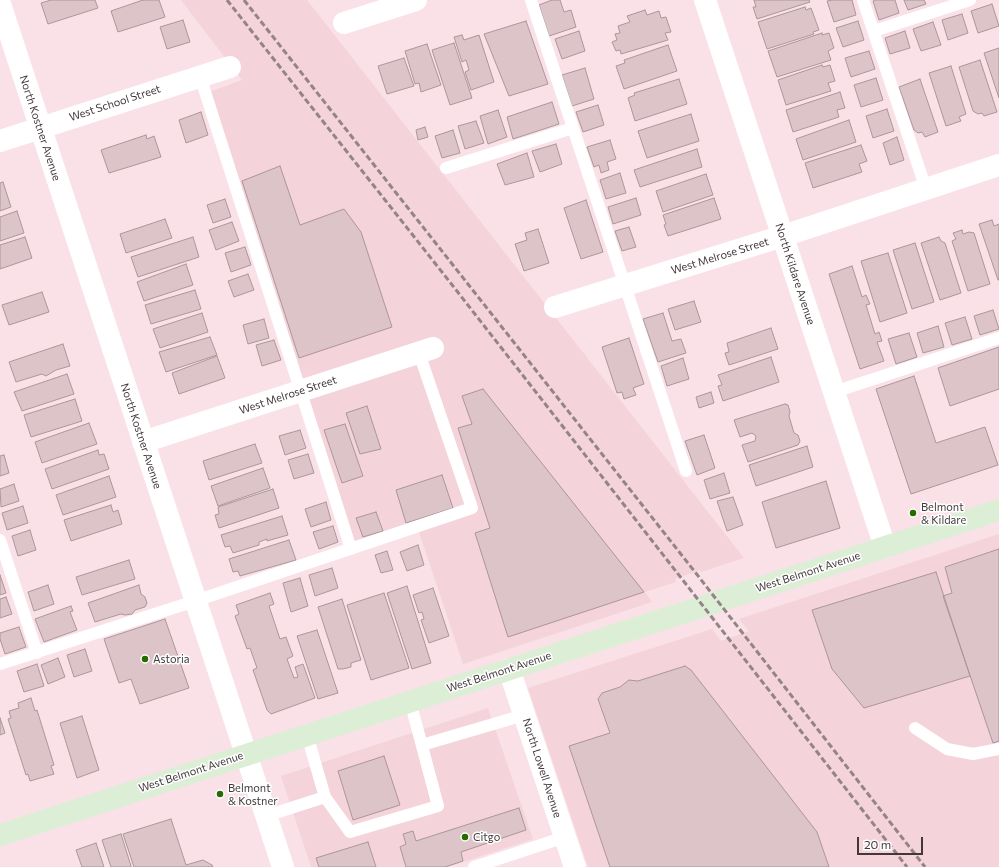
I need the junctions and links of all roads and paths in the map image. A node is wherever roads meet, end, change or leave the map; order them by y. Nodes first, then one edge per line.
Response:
1 (416, 0) edge
2 (531, 0) edge
3 (705, 0) edge
4 (863, 0) edge
5 (970, 0) edge
6 (0, 4) edge
7 (344, 23) dead end
8 (874, 32) junction
9 (230, 67) dead end
10 (200, 76) junction
11 (40, 127) junction
12 (573, 128) junction
13 (0, 141) edge
14 (999, 165) edge
15 (446, 168) dead end
16 (926, 189) junction
17 (782, 236) junction
18 (624, 286) junction
19 (555, 307) dead end
20 (999, 338) edge
21 (426, 351) joint
22 (300, 391) junction
23 (834, 392) junction
24 (143, 442) junction
25 (686, 472) dead end
26 (999, 510) edge
27 (0, 540) edge
28 (885, 547) junction
29 (351, 549) junction
30 (195, 601) junction
31 (37, 653) junction
32 (0, 664) edge
33 (509, 669) junction
34 (410, 701) junction
35 (524, 715) junction
36 (915, 728) dead end
37 (306, 735) junction
38 (422, 745) junction
39 (999, 749) edge
40 (246, 755) junction
41 (325, 797) junction
42 (266, 816) junction
43 (0, 835) edge
44 (564, 837) junction
45 (283, 867) edge
46 (474, 867) edge
47 (574, 867) edge

1 - 7 street
2 - 12 lane
3 - 17 street, North Kildare Avenue
4 - 8 lane
5 - 8 lane
6 - 11 street, North Kostner Avenue
8 - 16 lane
9 - 10 street, West School Street
10 - 11 street, West School Street
10 - 22 lane
11 - 13 street, West School Street
11 - 24 street, North Kostner Avenue
12 - 15 lane
12 - 18 lane
14 - 16 street, West Melrose Street
16 - 17 street, West Melrose Street
17 - 18 street, West Melrose Street
17 - 23 street, North Kildare Avenue
18 - 19 street, West Melrose Street
18 - 25 lane
20 - 23 lane
21 - 22 street, West Melrose Street
21 - 29 lane
22 - 24 street, West Melrose Street
22 - 29 lane
23 - 28 street, North Kildare Avenue
24 - 30 street, North Kostner Avenue
26 - 28 main road, West Belmont Avenue
27 - 31 lane
28 - 33 main road, West Belmont Avenue
29 - 30 lane
30 - 31 lane
30 - 40 street, North Kostner Avenue
31 - 32 lane
33 - 34 main road, West Belmont Avenue
33 - 35 street, North Lowell Avenue
34 - 37 main road, West Belmont Avenue
34 - 38 lane
35 - 38 lane
35 - 44 street, North Lowell Avenue
36 - 39 lane
37 - 40 main road, West Belmont Avenue
37 - 41 lane
38 - 41 lane
40 - 42 street, North Kostner Avenue
40 - 43 main road, West Belmont Avenue
41 - 42 lane
42 - 45 street, North Kostner Avenue
44 - 46 lane
44 - 47 street, North Lowell Avenue

